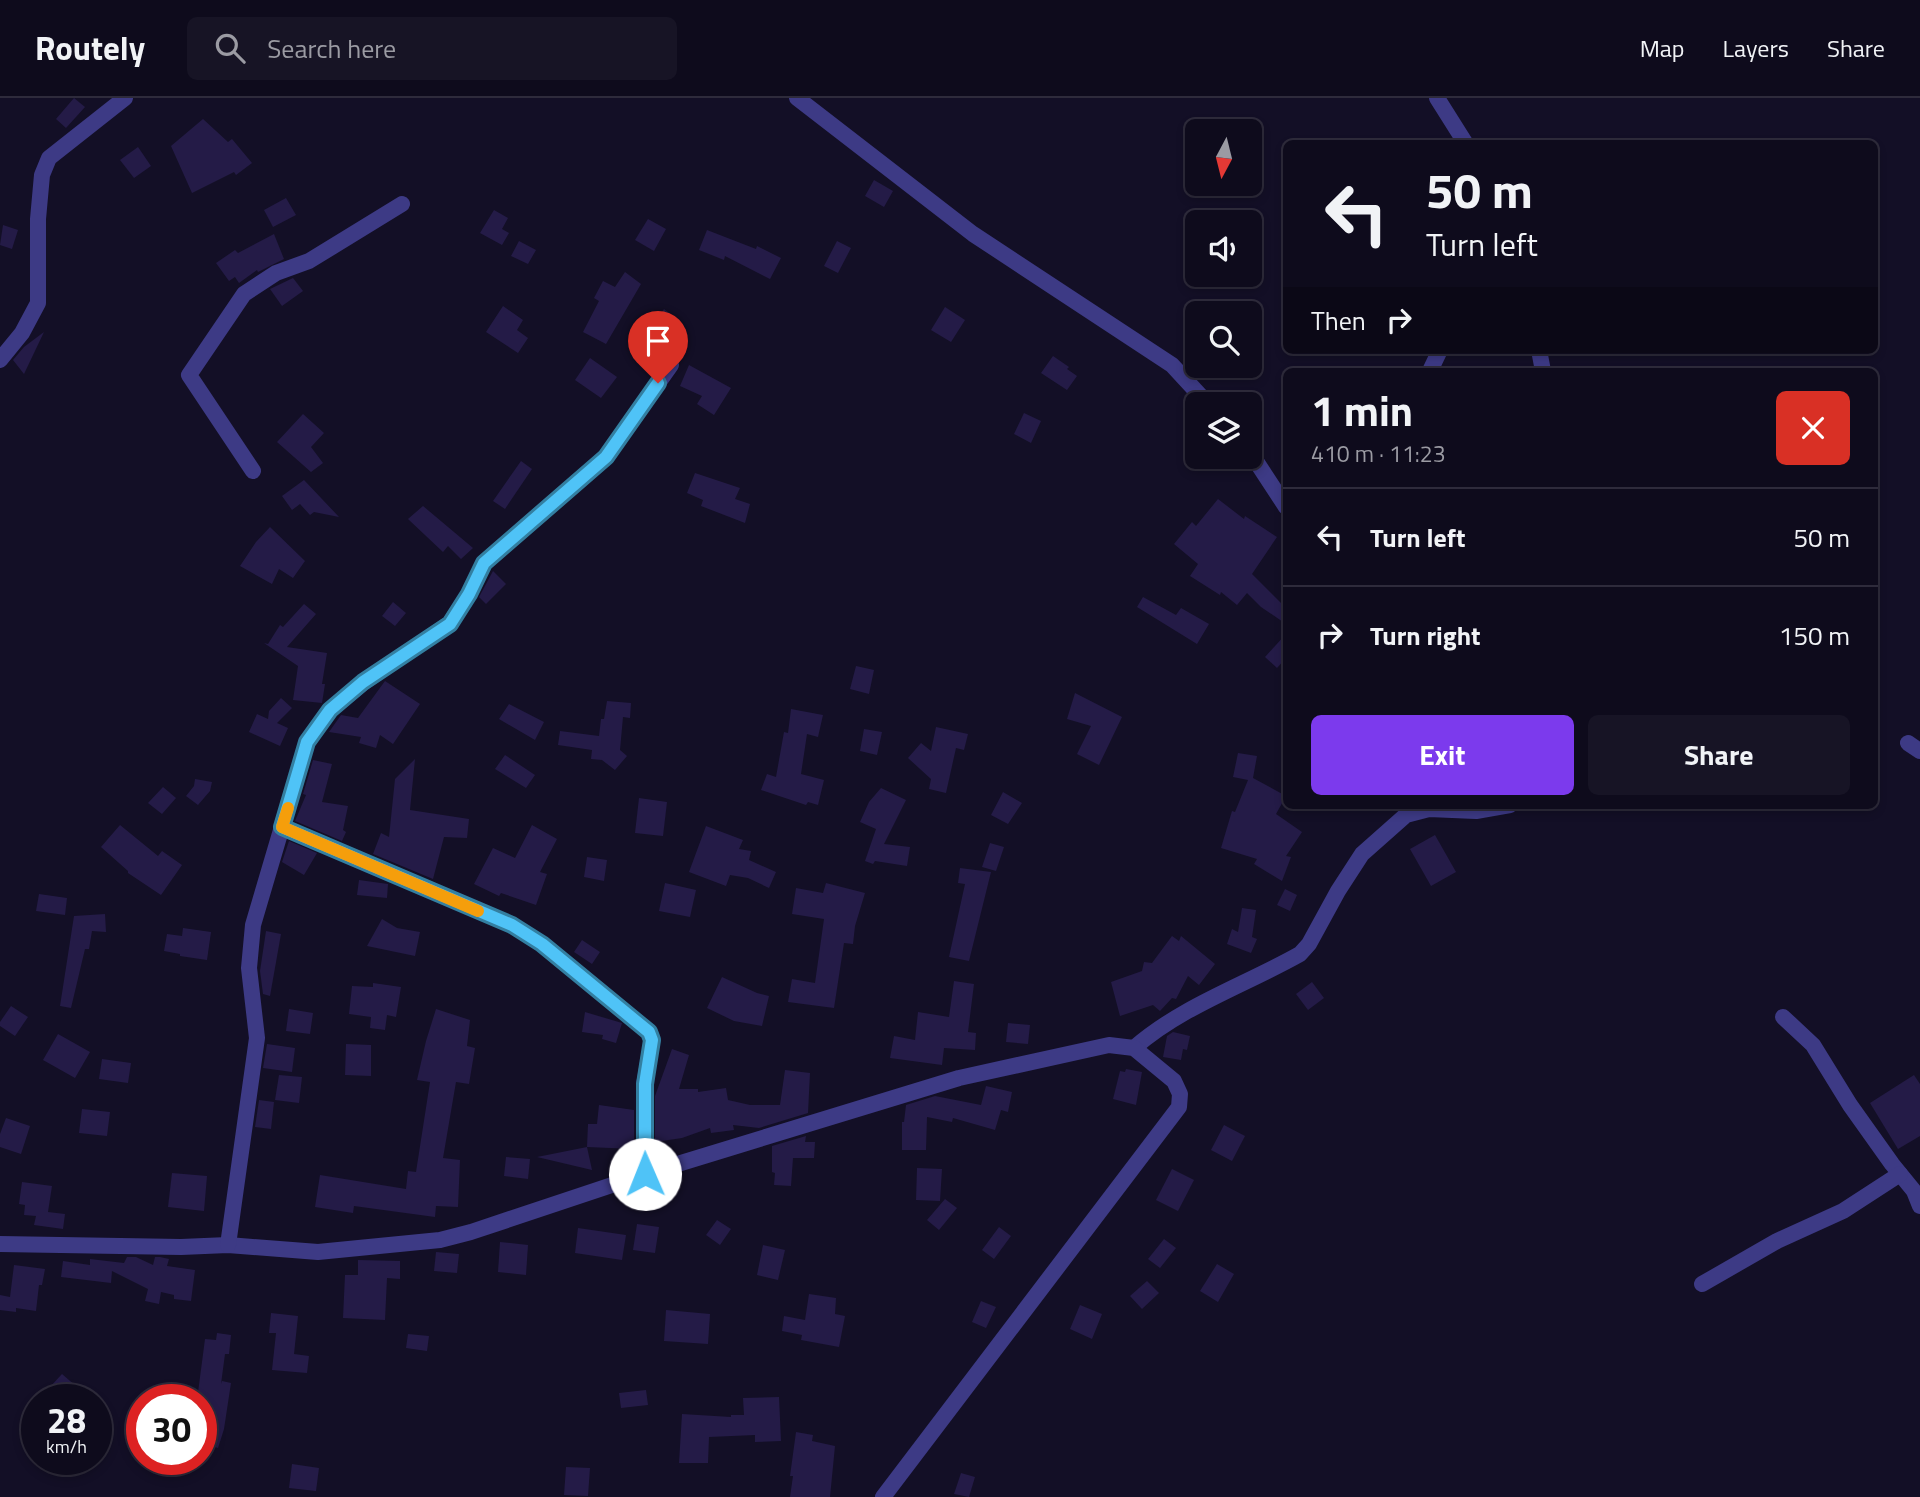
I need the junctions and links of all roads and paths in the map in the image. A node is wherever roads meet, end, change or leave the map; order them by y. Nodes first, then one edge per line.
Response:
1 (125, 98) edge
2 (797, 98) edge
3 (1437, 98) edge
4 (1463, 140) edge
5 (402, 204) dead end
6 (0, 360) edge
7 (671, 365) dead end
8 (1197, 392) edge
9 (1261, 469) edge
10 (253, 471) dead end
11 (1283, 502) edge
12 (1429, 809) edge
13 (1429, 809) edge
14 (1487, 809) edge
15 (282, 827) junction
16 (1783, 1017) dead end
17 (1134, 1048) junction
18 (645, 1174) junction
19 (1900, 1174) junction
20 (1920, 1206) edge
21 (0, 1244) edge
22 (228, 1245) junction
23 (1702, 1284) dead end
24 (881, 1497) edge
25 (894, 1497) edge

1 - 6 street
2 - 8 street
3 - 4 street
5 - 10 street
7 - 15 street
9 - 11 street
12 - 14 street
13 - 17 street
15 - 18 street
15 - 22 street
16 - 19 street
17 - 18 street
17 - 24 street
18 - 22 street
19 - 20 street
19 - 23 street
21 - 22 street
24 - 25 street

